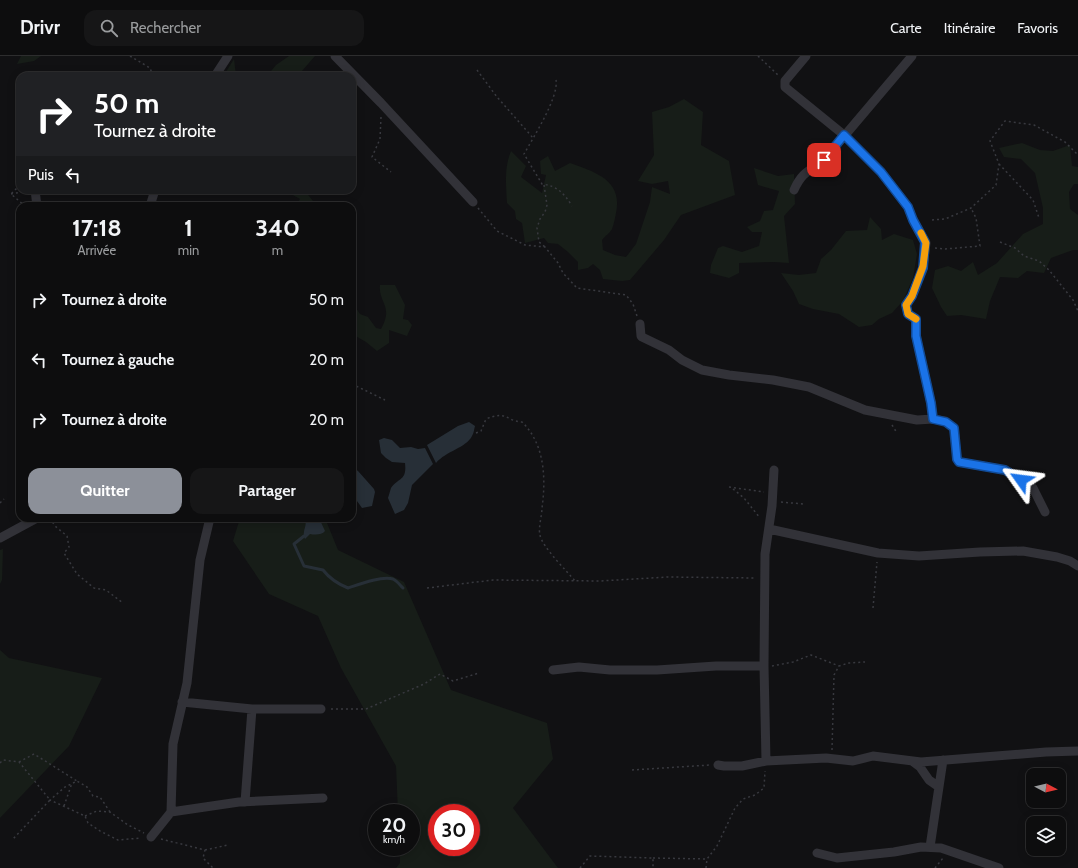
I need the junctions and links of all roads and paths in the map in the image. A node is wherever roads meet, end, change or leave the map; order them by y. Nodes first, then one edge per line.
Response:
1 (130, 56) edge
2 (228, 56) edge
3 (335, 56) edge
4 (758, 56) edge
5 (806, 56) edge
6 (912, 56) edge
7 (477, 70) dead end
8 (152, 72) edge
9 (218, 72) edge
10 (351, 72) edge
11 (356, 77) edge
12 (556, 80) dead end
13 (785, 81) junction
14 (381, 103) junction
15 (844, 135) junction
16 (533, 138) junction
17 (1078, 155) edge
18 (1000, 164) junction
19 (391, 172) dead end
20 (544, 184) junction
21 (16, 189) edge
22 (794, 190) dead end
23 (16, 193) edge
24 (11, 194) junction
25 (20, 202) edge
26 (473, 202) joint
27 (572, 206) dead end
28 (971, 208) junction
29 (1039, 218) dead end
30 (932, 220) dead end
31 (1000, 242) dead end
32 (545, 247) junction
33 (925, 247) junction
34 (1078, 311) edge
35 (640, 324) joint
36 (356, 386) edge
37 (385, 400) dead end
38 (933, 419) junction
39 (476, 433) dead end
40 (774, 470) dead end
41 (729, 487) dead end
42 (733, 489) junction
43 (773, 497) junction
44 (4, 498) dead end
45 (0, 503) edge
46 (803, 504) dead end
47 (1045, 512) dead end
48 (30, 522) edge
49 (52, 522) edge
50 (209, 522) edge
51 (769, 527) junction
52 (0, 538) edge
53 (878, 553) junction
54 (1078, 566) edge
55 (766, 578) junction
56 (575, 581) junction
57 (427, 588) dead end
58 (123, 602) dead end
59 (873, 608) dead end
60 (865, 662) dead end
61 (764, 666) junction
62 (839, 666) junction
63 (553, 670) dead end
64 (479, 673) dead end
65 (182, 702) junction
66 (252, 708) junction
67 (321, 709) joint
68 (1078, 751) edge
69 (0, 757) edge
70 (832, 758) junction
71 (3, 760) junction
72 (943, 760) junction
73 (766, 761) junction
74 (910, 761) junction
75 (0, 762) edge
76 (19, 762) junction
77 (718, 765) joint
78 (632, 770) dead end
79 (77, 781) junction
80 (72, 783) junction
81 (939, 788) junction
82 (323, 798) dead end
83 (50, 800) junction
84 (245, 802) junction
85 (63, 806) junction
86 (110, 812) junction
87 (171, 812) junction
88 (85, 816) junction
89 (151, 837) junction
90 (12, 840) dead end
91 (228, 845) dead end
92 (930, 847) junction
93 (205, 850) junction
94 (950, 851) junction
95 (817, 853) dead end
96 (653, 858) junction
97 (708, 859) junction
98 (213, 868) edge
99 (580, 868) edge
100 (653, 868) edge
101 (706, 868) edge
102 (935, 868) edge
103 (1000, 868) edge

1 - 8 path
2 - 9 street
3 - 10 street
4 - 13 path
5 - 13 street
6 - 15 street
7 - 16 path
11 - 14 street
12 - 16 path
13 - 15 street
14 - 19 path
14 - 26 street
15 - 22 street
15 - 33 street
16 - 20 path
17 - 18 path
18 - 28 path
18 - 29 path
20 - 27 path
20 - 32 path
21 - 24 path
23 - 24 path
24 - 25 path
26 - 32 path
28 - 30 path
28 - 33 path
31 - 34 path
32 - 35 path
33 - 38 street
35 - 38 street
36 - 37 path
38 - 47 street
39 - 56 path
40 - 43 street
41 - 42 path
42 - 43 path
42 - 51 path
43 - 46 path
43 - 51 street
44 - 45 path
48 - 52 street
49 - 58 path
50 - 65 street
51 - 53 street
51 - 55 street
53 - 54 street
53 - 59 path
55 - 56 path
55 - 61 street
56 - 57 path
60 - 62 path
61 - 62 path
61 - 63 street
61 - 73 street
62 - 70 path
64 - 67 path
65 - 66 street
65 - 87 street
66 - 67 street
66 - 84 street
68 - 72 street
69 - 71 path
70 - 73 street
70 - 74 street
71 - 75 path
71 - 76 path
72 - 74 street
72 - 81 street
73 - 77 street
73 - 97 path
74 - 81 street
76 - 79 path
76 - 83 path
77 - 78 path
79 - 80 path
79 - 86 path
80 - 83 path
80 - 85 path
81 - 92 street
82 - 84 street
83 - 85 path
83 - 90 path
84 - 87 street
85 - 88 path
86 - 88 path
86 - 89 path
87 - 89 street
88 - 89 path
89 - 93 path
91 - 93 path
92 - 94 street
92 - 95 street
93 - 98 path
94 - 102 path
94 - 103 street
96 - 97 path
96 - 99 path
96 - 100 path
97 - 101 path

